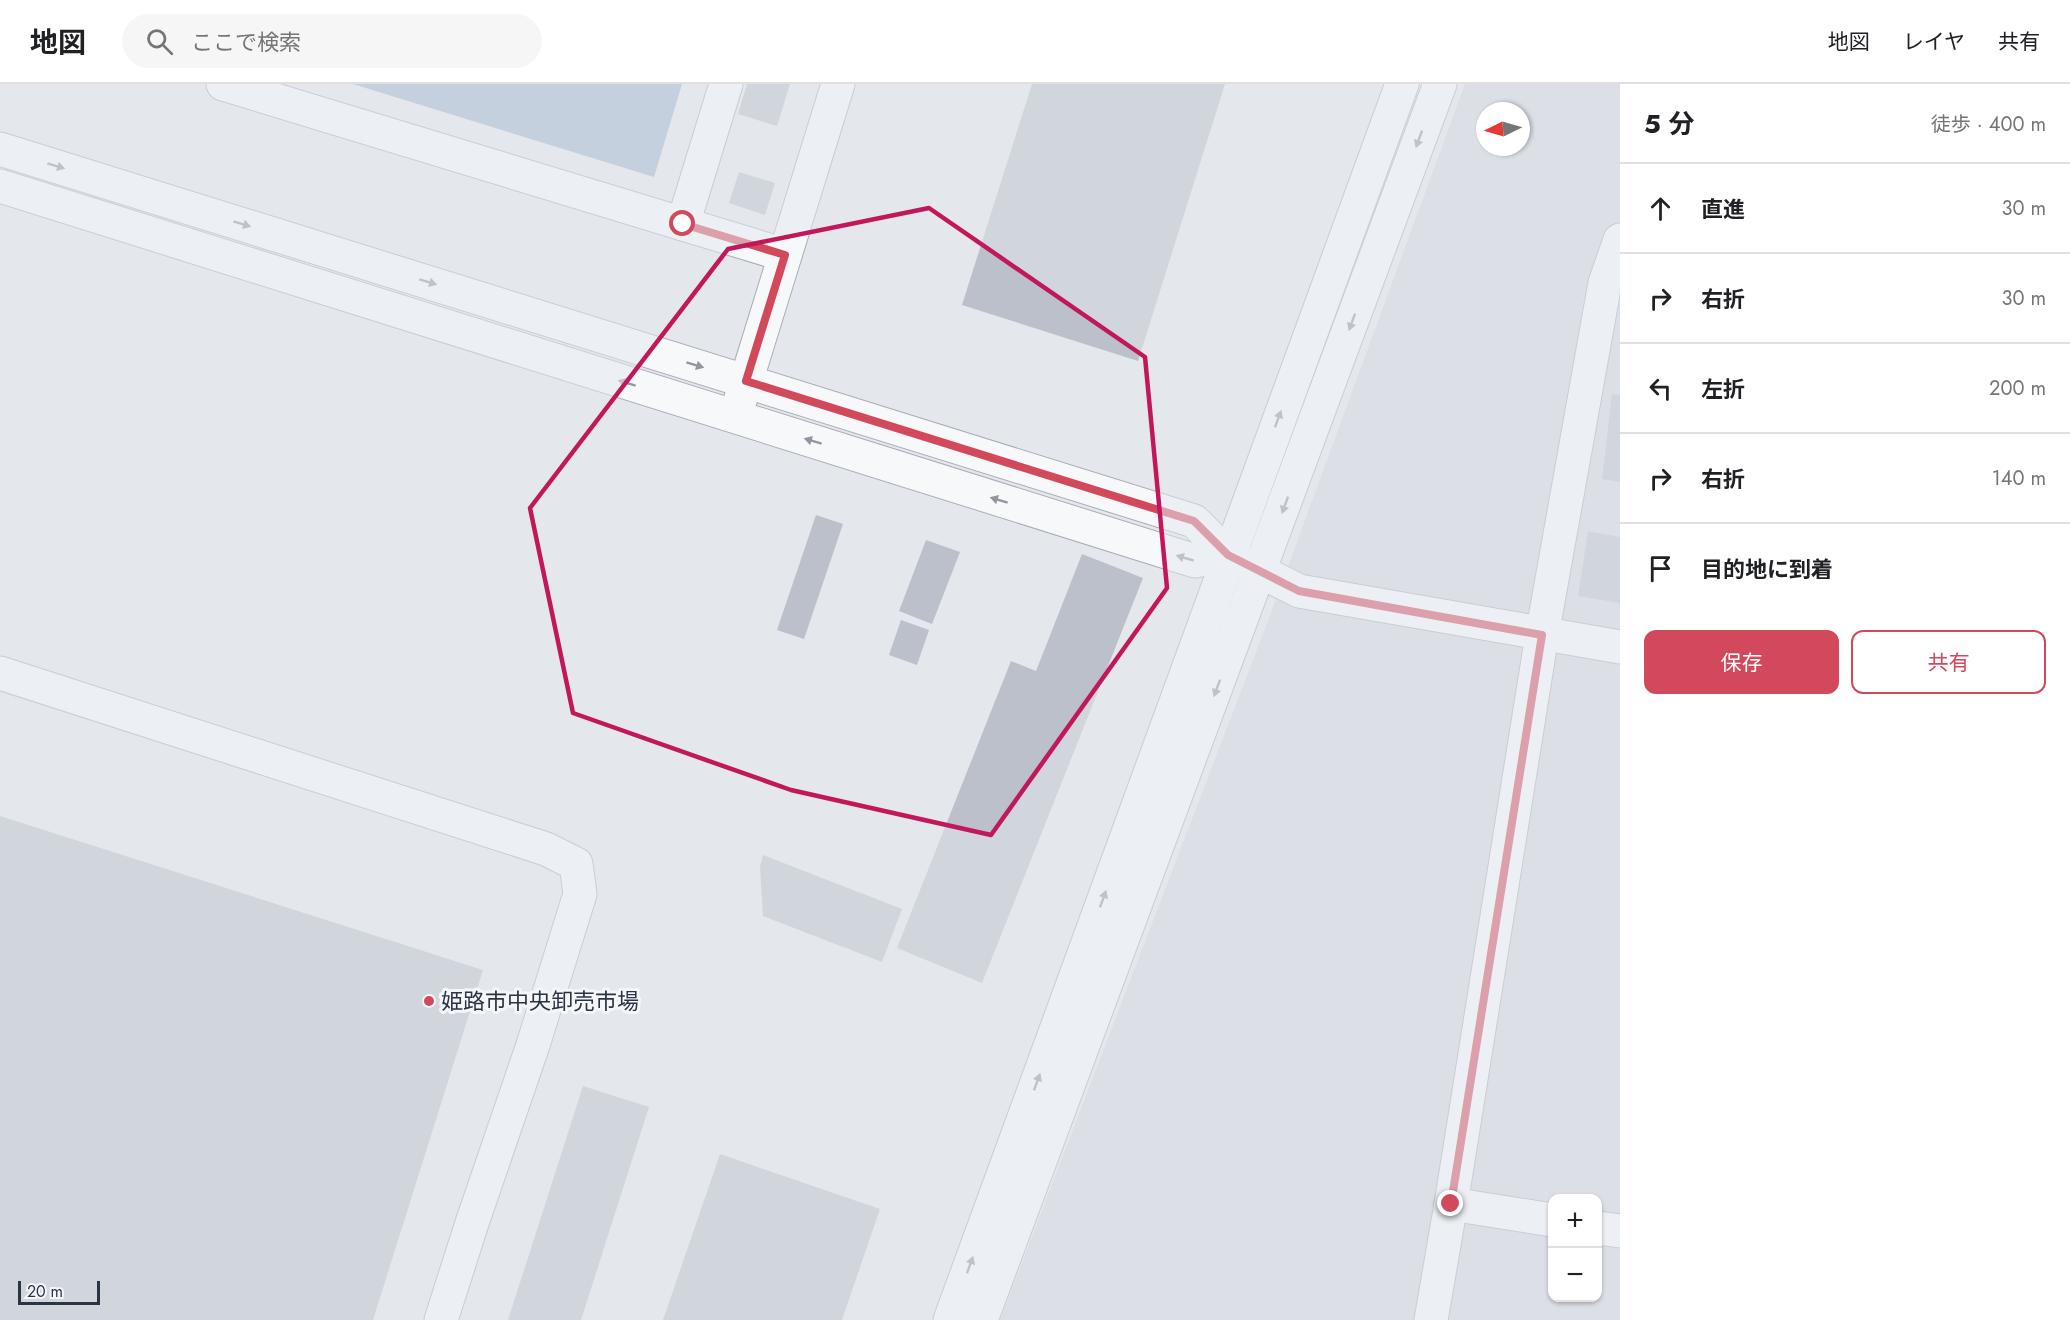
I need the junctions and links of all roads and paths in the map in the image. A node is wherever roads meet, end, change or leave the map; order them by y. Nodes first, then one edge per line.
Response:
1 (223, 84) edge
2 (726, 84) edge
3 (838, 84) edge
4 (1402, 84) edge
5 (1440, 84) edge
6 (0, 149) edge
7 (0, 186) edge
8 (683, 224) junction
9 (1620, 240) edge
10 (785, 255) junction
11 (746, 381) junction
12 (735, 417) junction
13 (1228, 555) junction
14 (1260, 570) junction
15 (1542, 635) junction
16 (1620, 647) edge
17 (0, 673) edge
18 (1451, 1204) junction
19 (1548, 1219) edge
20 (1602, 1229) edge
21 (1620, 1231) edge
22 (441, 1320) edge
23 (950, 1320) edge
24 (981, 1320) edge
25 (1431, 1320) edge

1 - 8 street
2 - 8 street
3 - 10 street
13 -> 4 street
5 -> 14 street
6 -> 11 street
12 -> 7 street
8 - 10 street
9 - 15 street
10 - 11 street
11 - 12 street
11 - 13 street
13 -> 12 street
13 - 14 street
23 -> 13 street
14 - 15 street
14 -> 24 street
15 - 16 street
15 - 18 street
17 - 22 street
18 - 19 street
18 - 25 street
20 - 21 street

